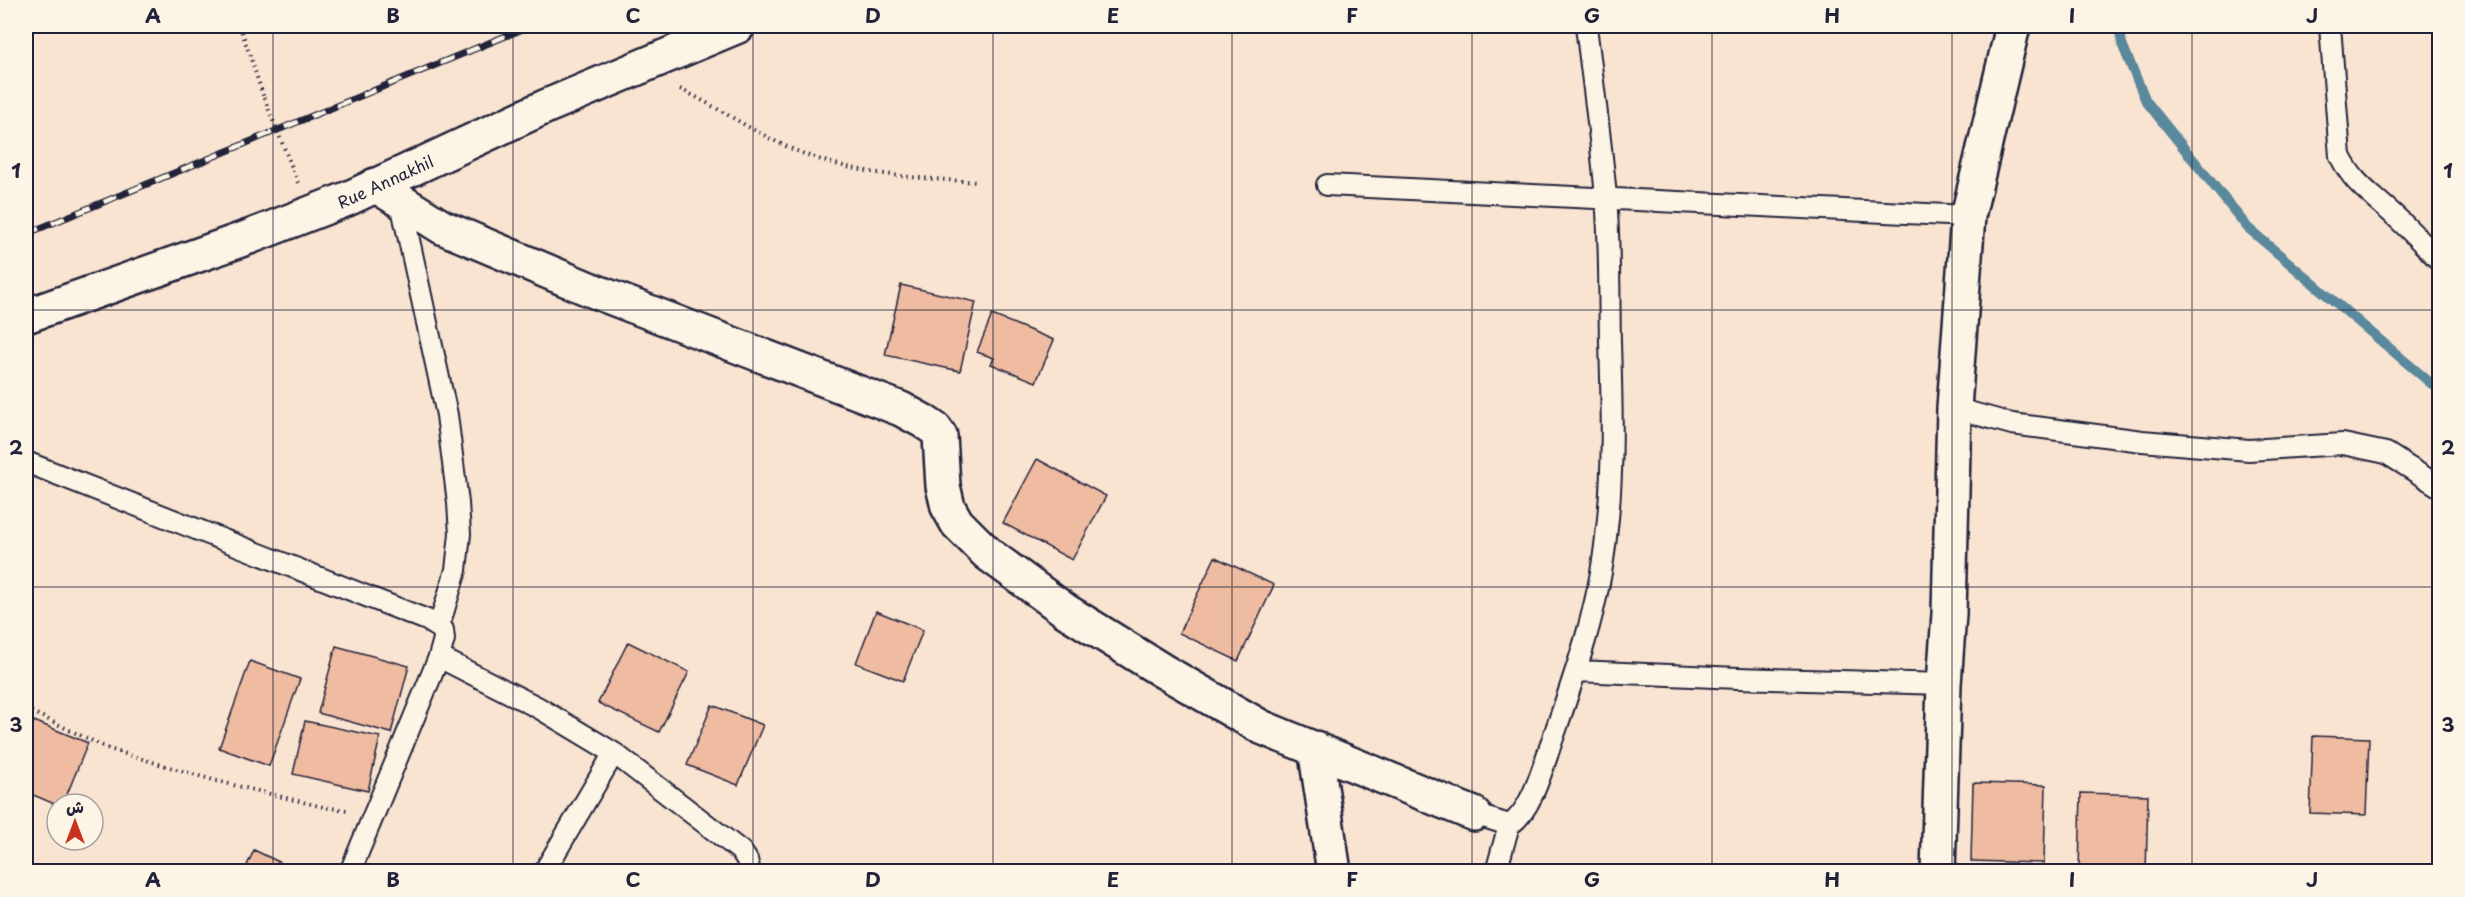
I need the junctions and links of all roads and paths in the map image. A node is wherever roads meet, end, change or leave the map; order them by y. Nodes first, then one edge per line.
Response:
1 (240, 26) edge
2 (738, 26) edge
3 (1586, 26) edge
4 (2013, 26) edge
5 (2330, 26) edge
6 (636, 69) junction
7 (979, 182) dead end
8 (1327, 185) dead end
9 (299, 186) dead end
10 (388, 194) junction
11 (1606, 198) junction
12 (1968, 216) junction
13 (2439, 261) edge
14 (26, 316) edge
15 (1954, 408) junction
16 (26, 462) edge
17 (2439, 487) edge
18 (439, 626) junction
19 (439, 657) junction
20 (1577, 671) junction
21 (1944, 684) junction
22 (26, 709) edge
23 (1315, 748) junction
24 (614, 753) junction
25 (375, 813) junction
26 (1474, 814) joint
27 (1509, 825) junction
28 (350, 872) edge
29 (544, 872) edge
30 (750, 872) edge
31 (1334, 872) edge
32 (1496, 872) edge
33 (1938, 872) edge

1 - 9 path, bridge
2 - 6 street, Rue Annakhil
3 - 11 lane
4 - 12 street
5 - 13 lane
6 - 7 path
6 - 10 street, Rue Annakhil
8 - 11 lane
10 - 14 street, Rue Annakhil
10 - 18 lane
10 - 23 street
11 - 12 lane
11 - 20 lane
12 - 15 street
15 - 17 lane
15 - 21 street
16 - 18 lane
18 - 19 lane
19 - 24 lane
19 - 25 lane
20 - 21 lane
20 - 27 lane
21 - 33 street
22 - 25 path
23 - 26 street
23 - 31 street
24 - 29 lane
24 - 30 lane
25 - 28 lane
26 - 27 lane
27 - 32 lane

